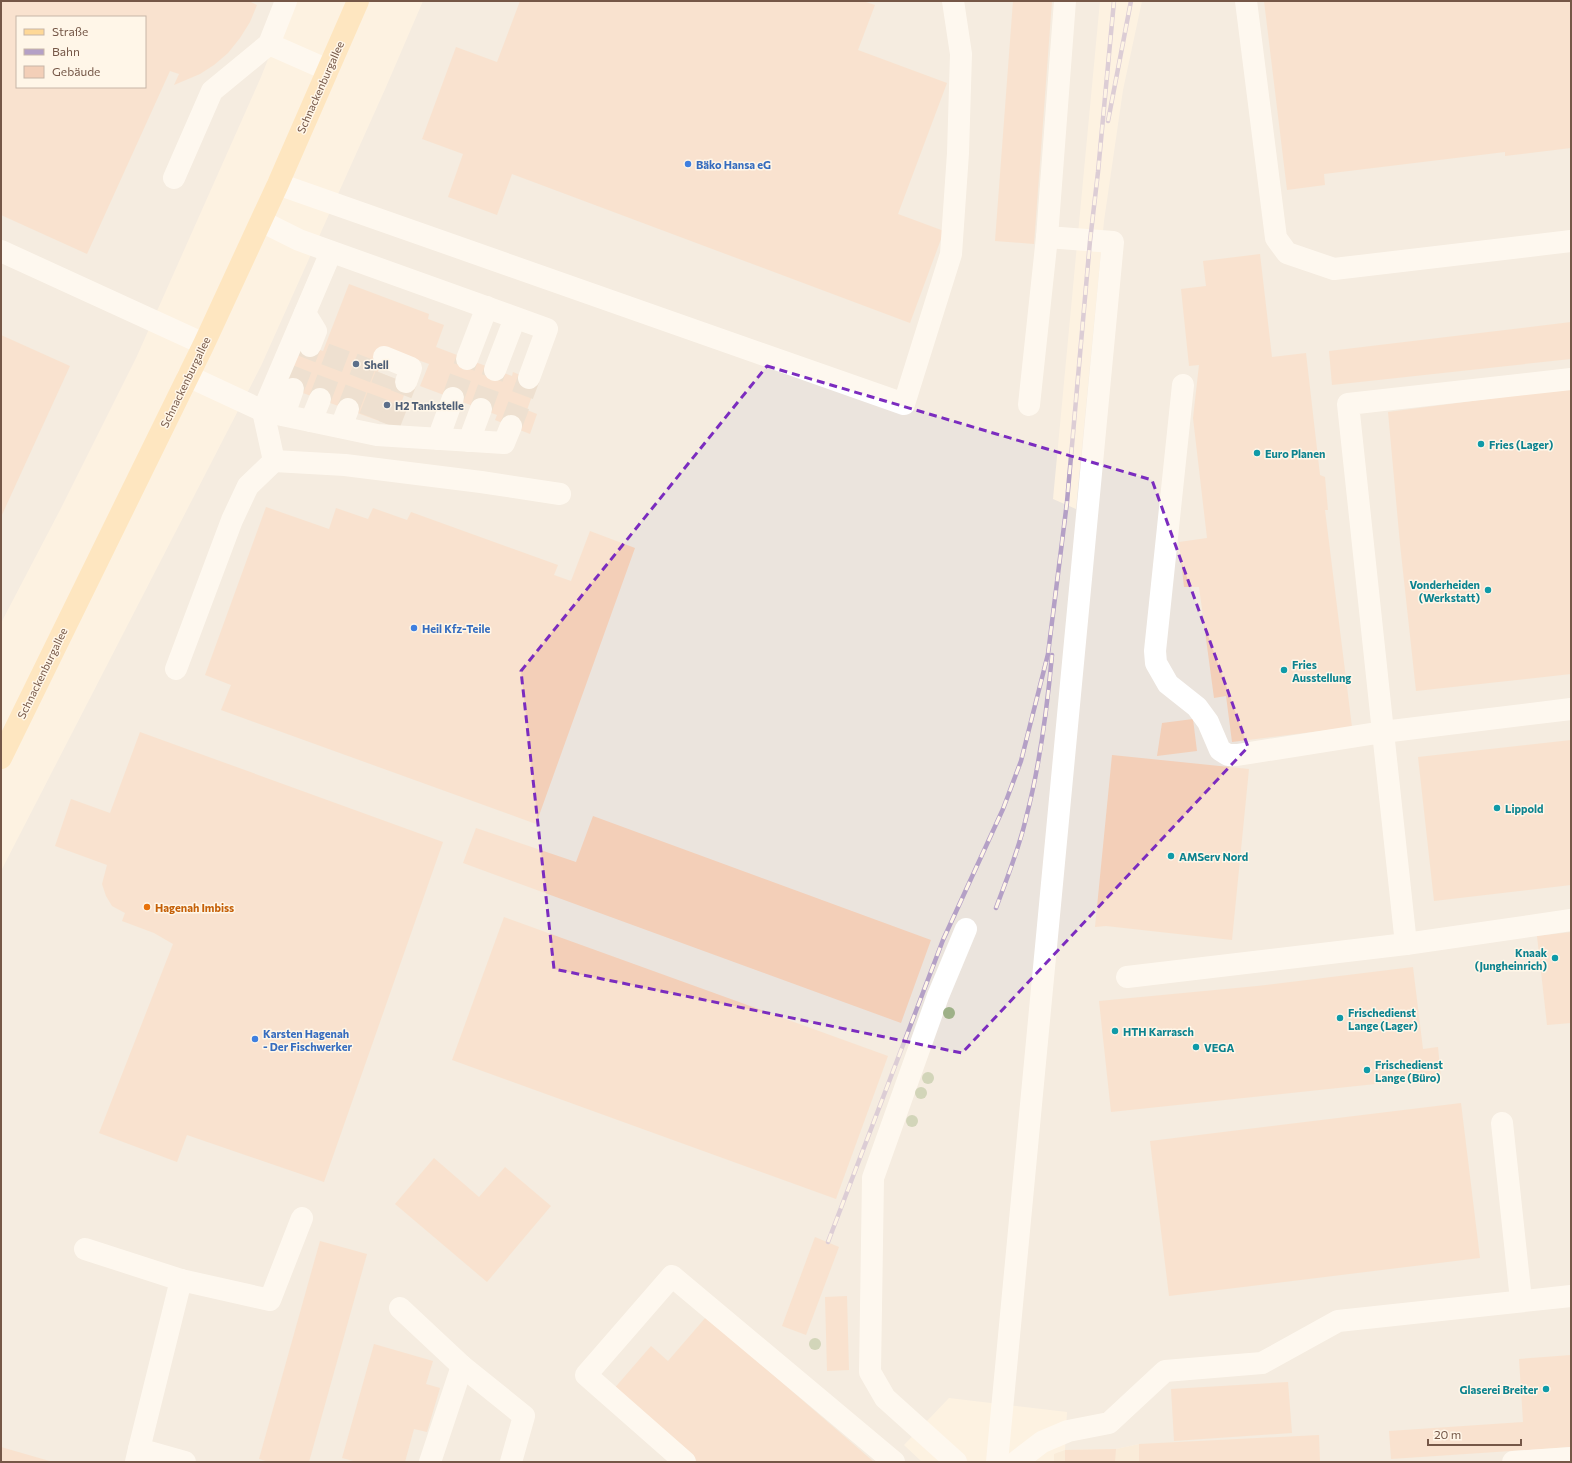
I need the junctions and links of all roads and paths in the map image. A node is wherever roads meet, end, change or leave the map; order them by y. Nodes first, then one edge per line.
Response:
1 (286, 1) edge
2 (358, 1) edge
3 (953, 1) edge
4 (1064, 1) edge
5 (1246, 1) edge
6 (269, 44) junction
7 (328, 70) junction
8 (174, 178) dead end
9 (278, 184) junction
10 (261, 221) junction
11 (1047, 237) junction
12 (1571, 241) edge
13 (1, 251) edge
14 (331, 252) junction
15 (487, 308) junction
16 (305, 313) junction
17 (515, 318) junction
18 (318, 338) dead end
19 (204, 344) junction
20 (467, 359) tunnel mouth
21 (495, 370) tunnel mouth
22 (188, 376) junction
23 (529, 378) tunnel mouth
24 (1571, 379) edge
25 (1184, 385) dead end
26 (293, 389) tunnel mouth
27 (453, 398) tunnel mouth
28 (320, 399) tunnel mouth
29 (1029, 405) dead end
30 (481, 409) tunnel mouth
31 (263, 411) junction
32 (284, 415) junction
33 (311, 421) junction
34 (511, 426) tunnel mouth
35 (438, 439) junction
36 (469, 441) junction
37 (274, 461) junction
38 (560, 494) dead end
39 (176, 669) dead end
40 (1571, 709) edge
41 (1383, 732) junction
42 (1, 758) edge
43 (1571, 920) edge
44 (966, 929) dead end
45 (1406, 944) junction
46 (1127, 977) dead end
47 (1502, 1123) dead end
48 (302, 1218) dead end
49 (85, 1248) dead end
50 (181, 1280) junction
51 (1571, 1296) edge
52 (1521, 1300) junction
53 (400, 1308) dead end
54 (462, 1366) junction
55 (137, 1456) edge
56 (1571, 1458) edge
57 (185, 1462) edge
58 (430, 1462) edge
59 (511, 1462) edge
60 (685, 1462) edge
61 (894, 1462) edge
62 (956, 1462) edge
63 (997, 1462) edge
64 (1016, 1462) edge
65 (1513, 1462) edge

1 - 6 lane
2 - 7 main road, Schnackenburgallee
3 - 9 lane
4 - 11 lane
5 - 12 lane
6 - 7 lane
6 - 8 lane
7 - 9 main road, Schnackenburgallee
9 - 10 main road, Schnackenburgallee
10 - 14 lane
10 - 19 main road, Schnackenburgallee
11 - 29 lane
11 - 63 lane
13 - 19 lane
14 - 15 lane
14 - 16 lane
15 - 17 lane
15 - 20 lane
16 - 18 lane
16 - 31 lane
17 - 21 lane
17 - 23 lane
19 - 22 main road, Schnackenburgallee
22 - 31 lane
22 - 42 main road, Schnackenburgallee
24 - 41 lane
25 - 41 lane
26 - 32 lane
27 - 35 lane
28 - 33 lane
30 - 36 lane
31 - 32 lane
31 - 37 lane
32 - 33 lane
33 - 35 lane
34 - 36 lane
35 - 36 lane
37 - 38 lane
37 - 39 lane
40 - 41 lane
41 - 45 lane
43 - 45 lane
44 - 62 lane
45 - 46 lane
47 - 52 lane
48 - 50 lane
49 - 50 lane
50 - 55 lane
51 - 52 lane
52 - 64 lane
53 - 54 lane
54 - 58 lane
54 - 59 lane
55 - 57 lane
56 - 65 lane
60 - 61 lane

